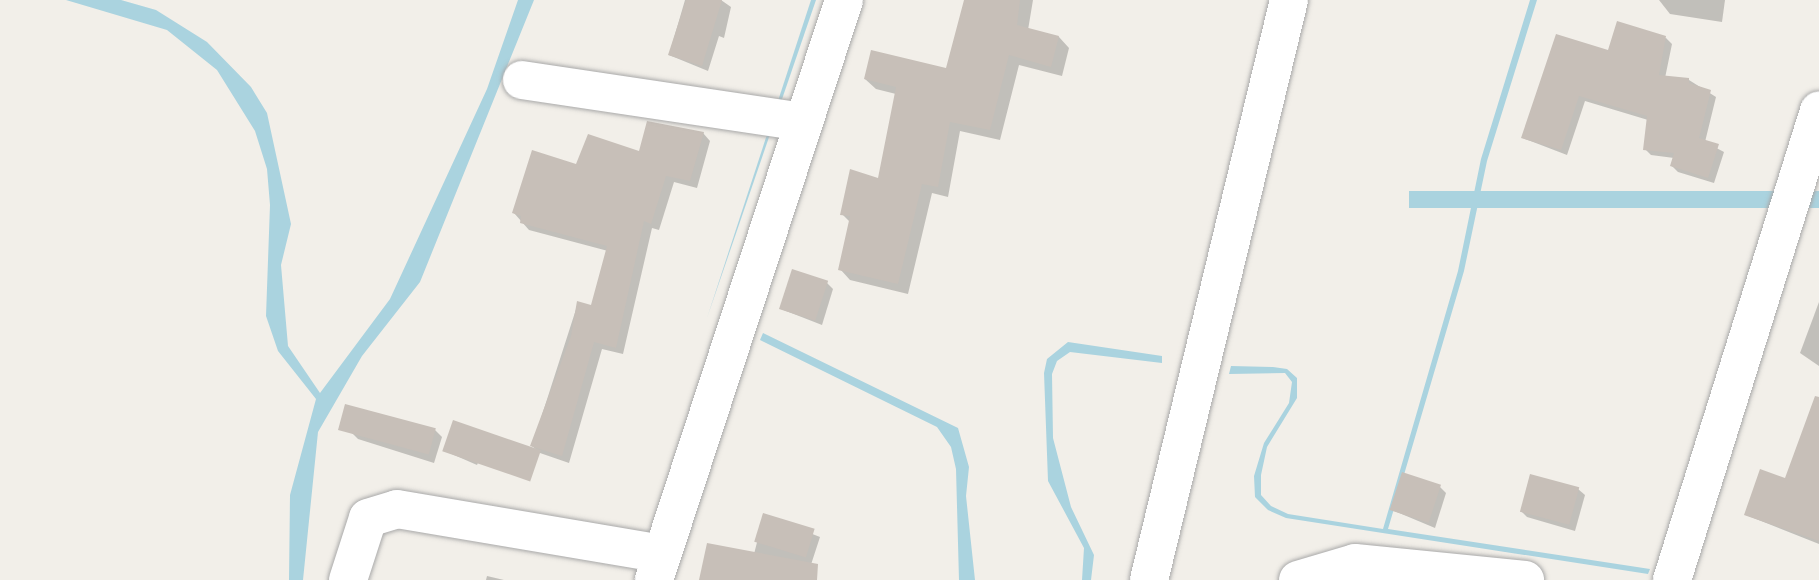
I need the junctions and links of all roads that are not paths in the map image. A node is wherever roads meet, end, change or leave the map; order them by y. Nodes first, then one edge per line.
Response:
1 (844, 0) edge
2 (1289, 0) edge
3 (522, 79) dead end
4 (1819, 110) edge
5 (803, 122) junction
6 (658, 567) edge
7 (348, 580) edge
8 (1149, 580) edge
9 (1297, 580) edge
10 (1525, 580) edge
11 (1672, 580) edge

1 - 5 street
2 - 8 street
3 - 5 street
4 - 11 street
5 - 6 street
6 - 7 street
9 - 10 street

